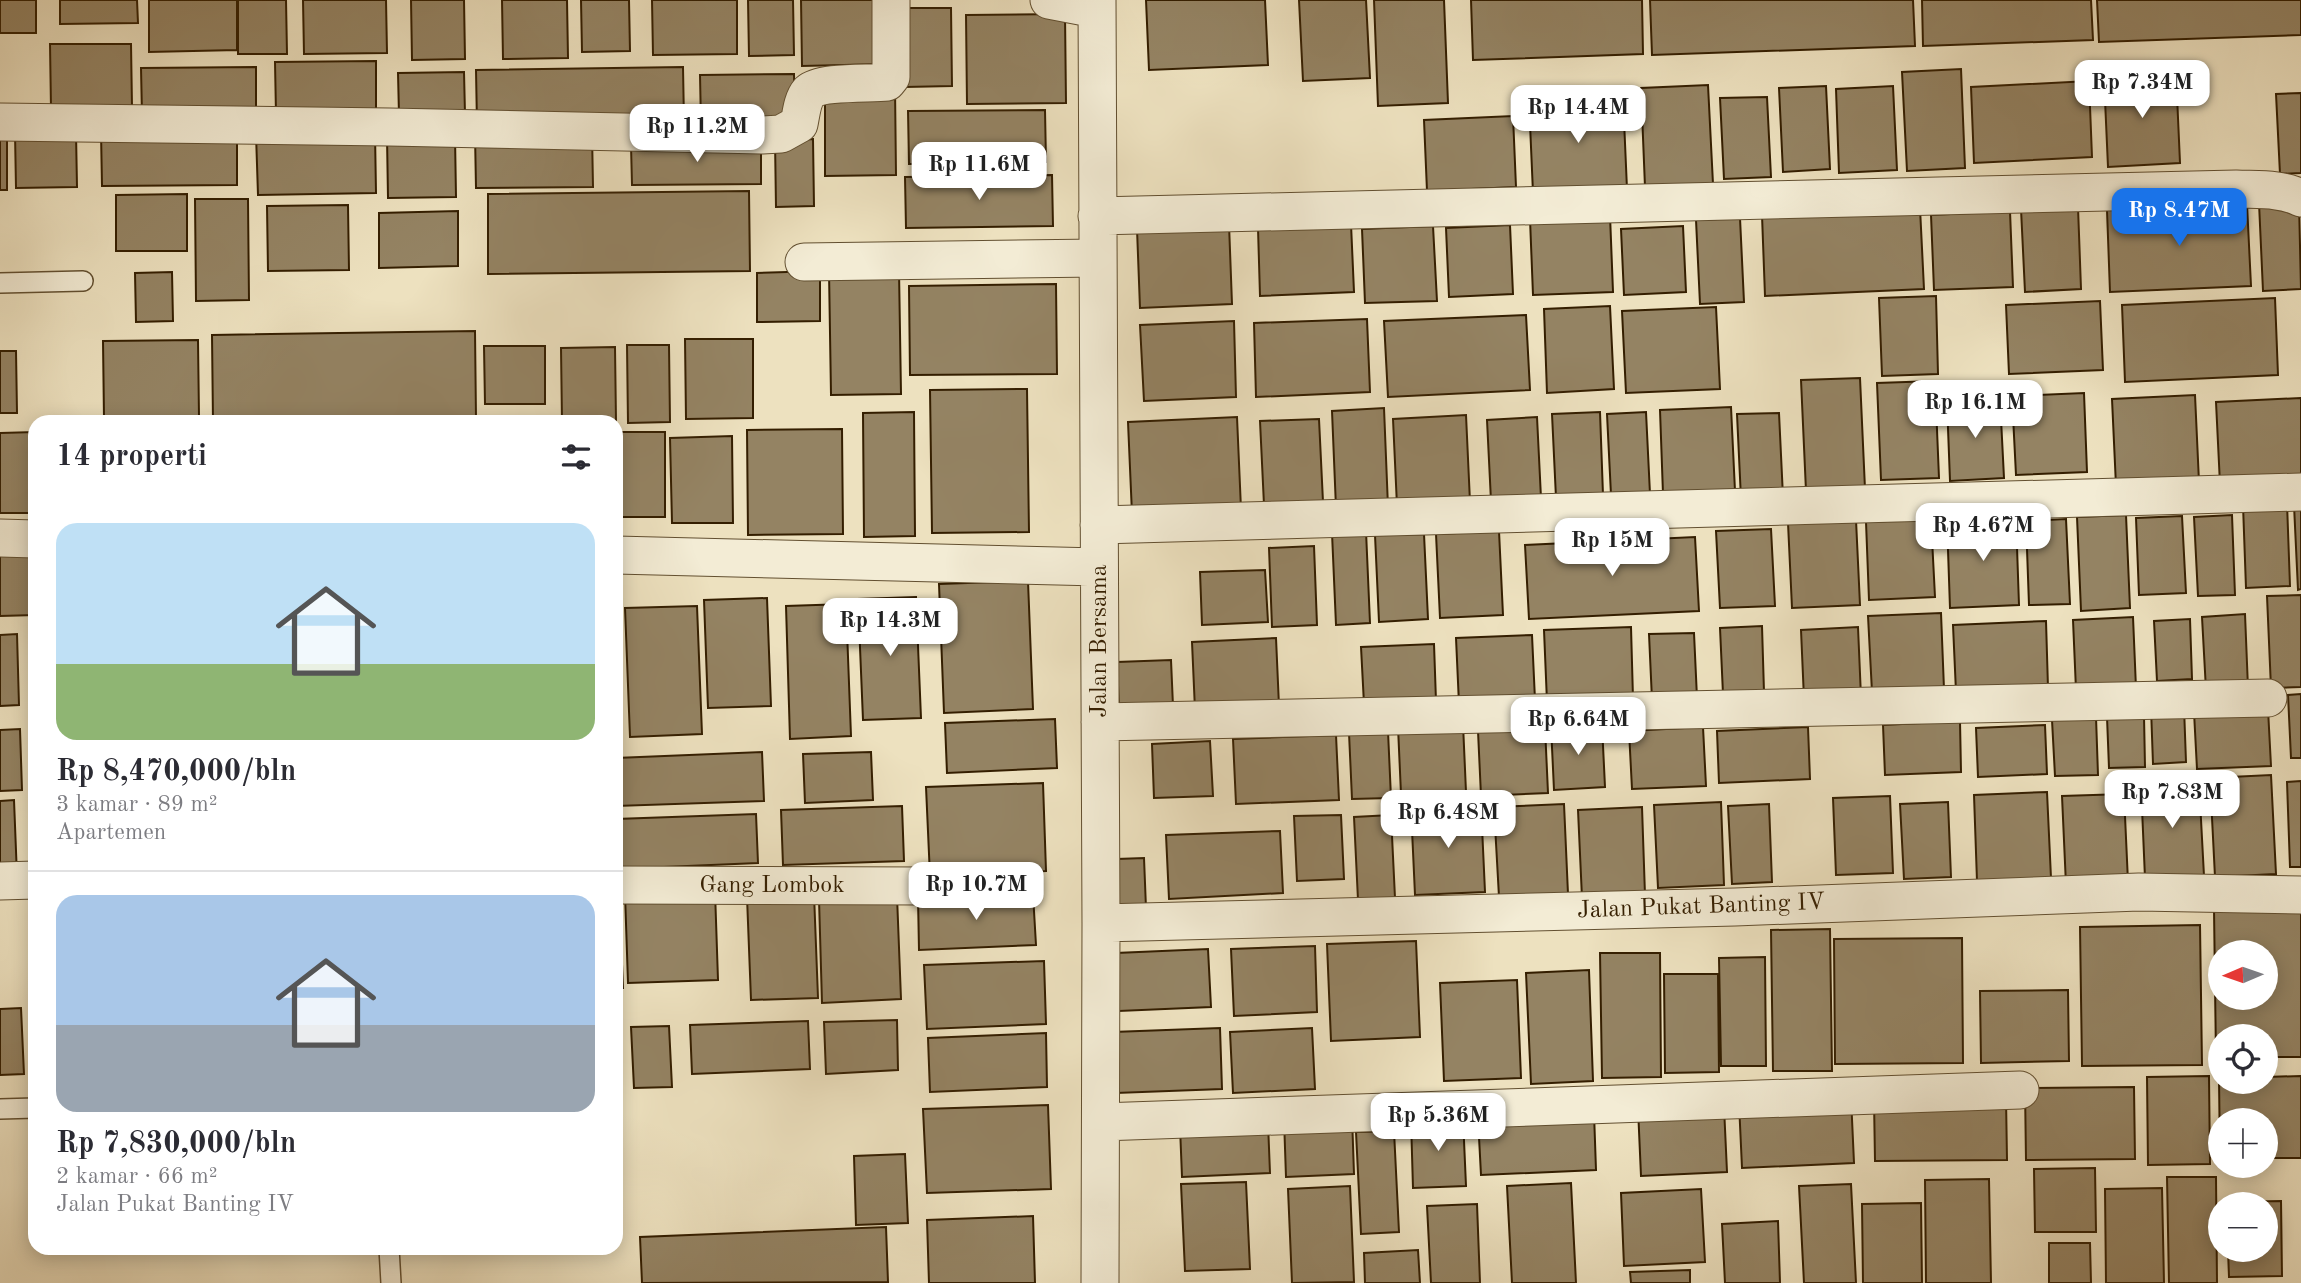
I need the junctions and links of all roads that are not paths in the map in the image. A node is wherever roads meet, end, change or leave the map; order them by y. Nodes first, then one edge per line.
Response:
1 (891, 0) edge
2 (1049, 0) edge
3 (1097, 5) edge
4 (0, 122) edge
5 (2301, 198) edge
6 (1097, 216) junction
7 (1098, 258) junction
8 (804, 262) dead end
9 (83, 281) dead end
10 (0, 283) edge
11 (2301, 492) edge
12 (1098, 525) junction
13 (0, 538) edge
14 (28, 539) edge
15 (623, 555) edge
16 (1099, 567) junction
17 (2269, 698) dead end
18 (1100, 722) junction
19 (28, 880) edge
20 (0, 881) edge
21 (623, 885) edge
22 (927, 886) dead end
23 (2301, 895) edge
24 (1101, 923) junction
25 (2020, 1090) dead end
26 (28, 1108) edge
27 (0, 1109) edge
28 (1101, 1122) junction
29 (389, 1255) edge
30 (391, 1283) edge
31 (1100, 1283) edge

1 - 4 street
2 - 3 street
3 - 6 street, Jalan Bersama
5 - 6 street
6 - 7 street, Jalan Bersama
7 - 8 street
7 - 12 street, Jalan Bersama
9 - 10 lane
11 - 12 street
12 - 16 street, Jalan Bersama
13 - 14 street
15 - 16 street
16 - 18 street, Jalan Bersama
17 - 18 street
18 - 24 street, Jalan Bersama
19 - 20 street
21 - 22 street, Gang Lombok
23 - 24 street, Jalan Pukat Banting IV
24 - 28 street, Jalan Bersama
25 - 28 street
26 - 27 lane
28 - 31 street, Jalan Bersama
29 - 30 lane

